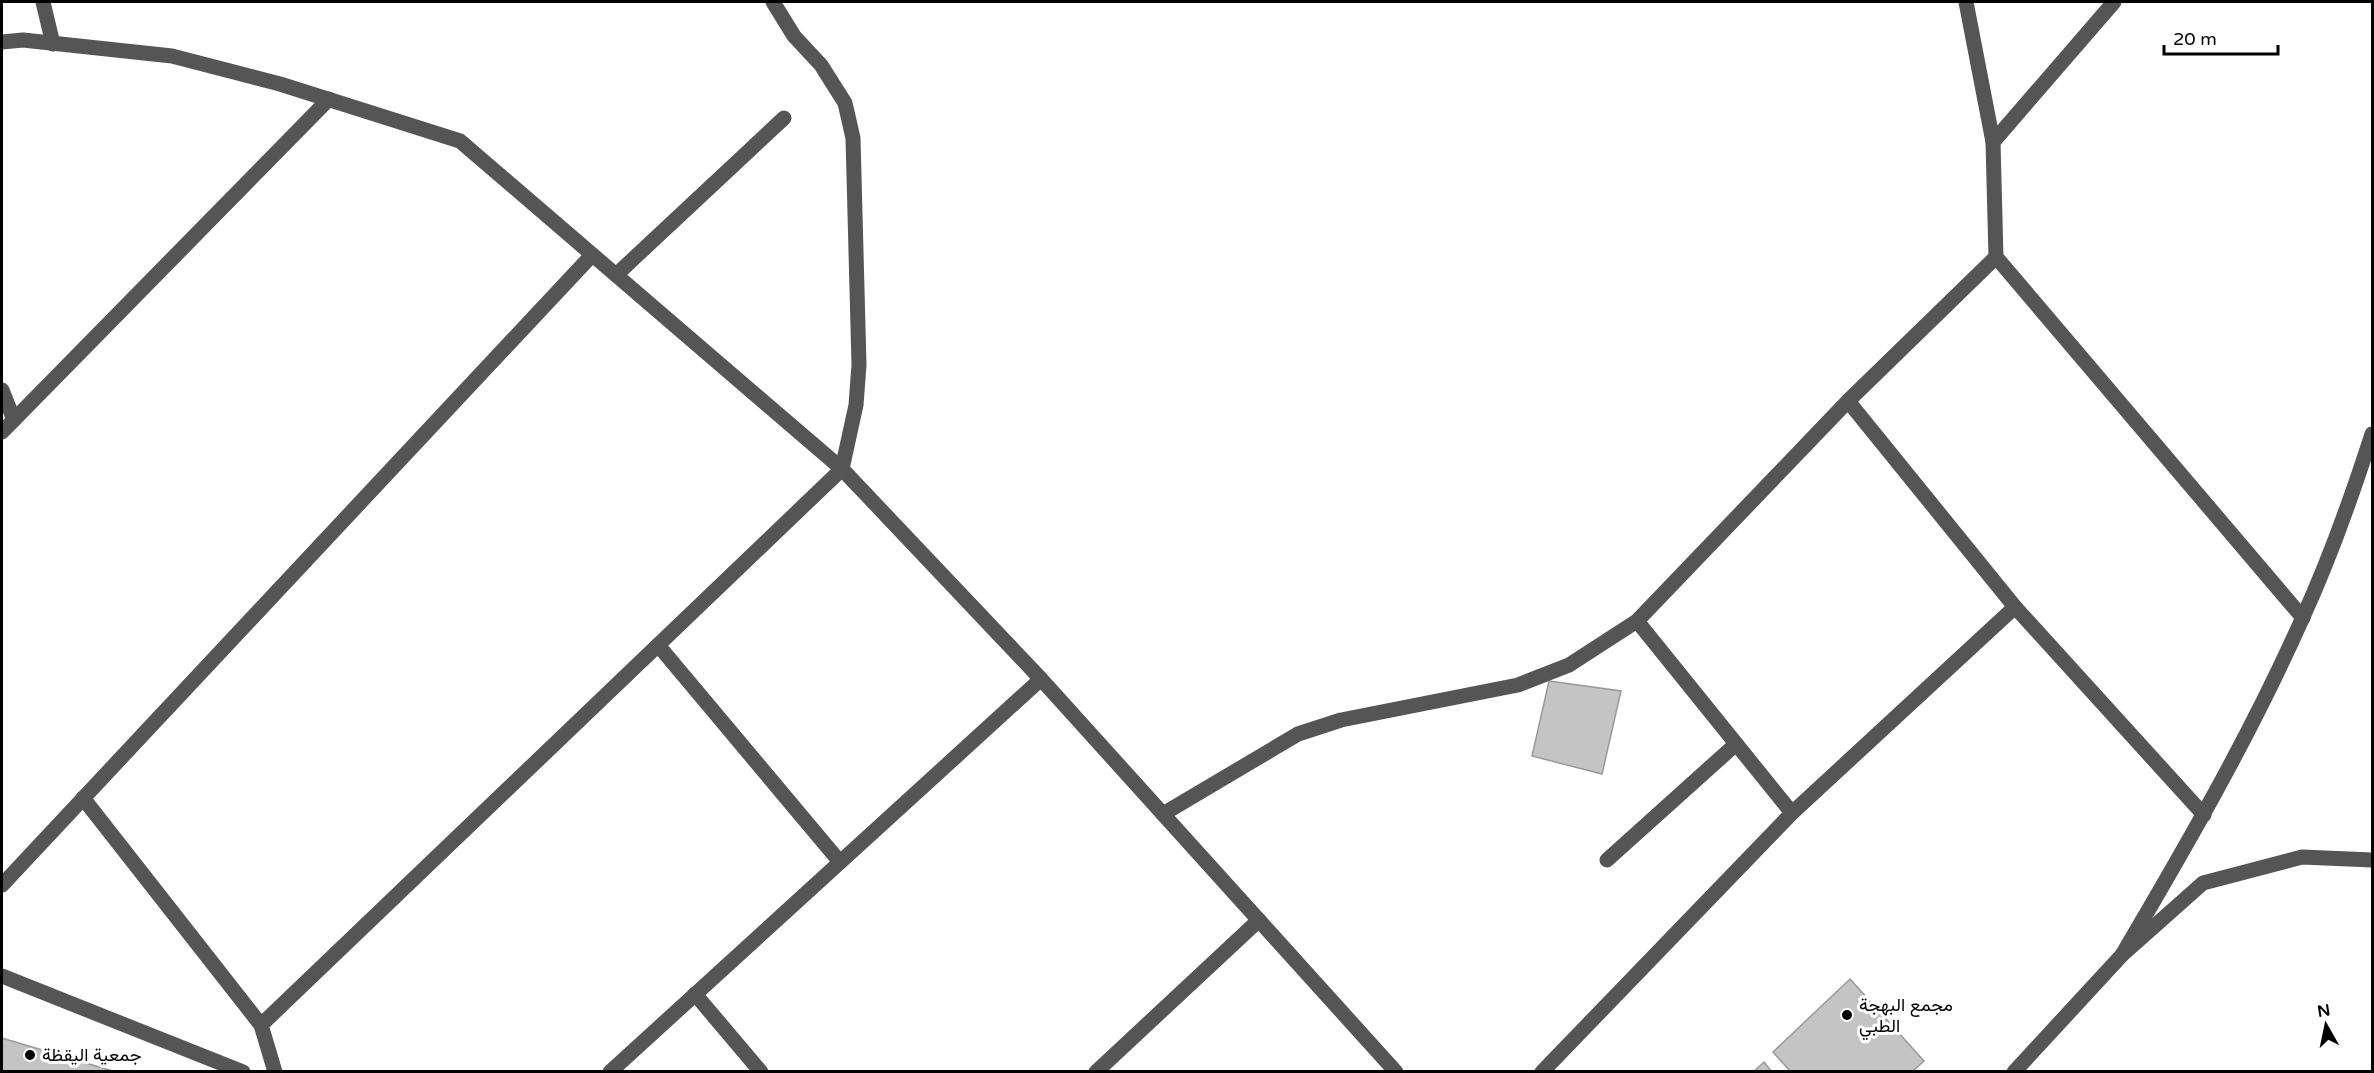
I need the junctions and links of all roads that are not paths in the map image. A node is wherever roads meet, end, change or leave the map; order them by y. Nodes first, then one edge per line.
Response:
1 (43, 2) edge
2 (773, 2) edge
3 (1966, 2) edge
4 (2114, 2) edge
5 (2, 42) edge
6 (53, 44) junction
7 (329, 99) junction
8 (784, 118) dead end
9 (1993, 142) junction
10 (592, 255) junction
11 (1996, 257) junction
12 (616, 275) junction
13 (2, 390) edge
14 (1848, 401) junction
15 (14, 420) junction
16 (2, 432) edge
17 (2373, 434) edge
18 (842, 469) junction
19 (2015, 607) junction
20 (2303, 618) junction
21 (1637, 621) junction
22 (658, 645) junction
23 (1041, 679) junction
24 (1736, 744) junction
25 (82, 798) junction
26 (1792, 813) junction
27 (1163, 814) junction
28 (2204, 815) junction
29 (1607, 860) dead end
30 (2373, 860) edge
31 (840, 862) junction
32 (2, 885) edge
33 (1259, 920) junction
34 (2122, 955) junction
35 (2, 976) edge
36 (695, 994) junction
37 (261, 1025) junction
38 (243, 1071) edge
39 (274, 1071) edge
40 (610, 1071) edge
41 (761, 1071) edge
42 (1096, 1071) edge
43 (1396, 1071) edge
44 (1542, 1071) edge
45 (2014, 1071) edge

1 - 6 street
2 - 18 street
3 - 9 street
4 - 9 street
5 - 6 street
6 - 7 street
7 - 10 street
7 - 15 street
8 - 12 street
9 - 11 street
10 - 12 street
10 - 25 street
11 - 14 street
11 - 20 street
12 - 18 street
13 - 15 street
14 - 19 street
14 - 21 street
15 - 16 street
17 - 20 street
18 - 22 street
18 - 23 street
19 - 26 street
19 - 28 street
20 - 28 street
21 - 24 street
21 - 27 street
22 - 31 street
22 - 37 street
23 - 27 street
23 - 31 street
24 - 26 street
24 - 29 street
25 - 32 street
25 - 37 street
26 - 44 street
27 - 33 street
28 - 34 street
30 - 34 street
31 - 36 street
33 - 42 street
33 - 43 street
34 - 45 street
35 - 38 street
36 - 40 street
36 - 41 street
37 - 39 street

